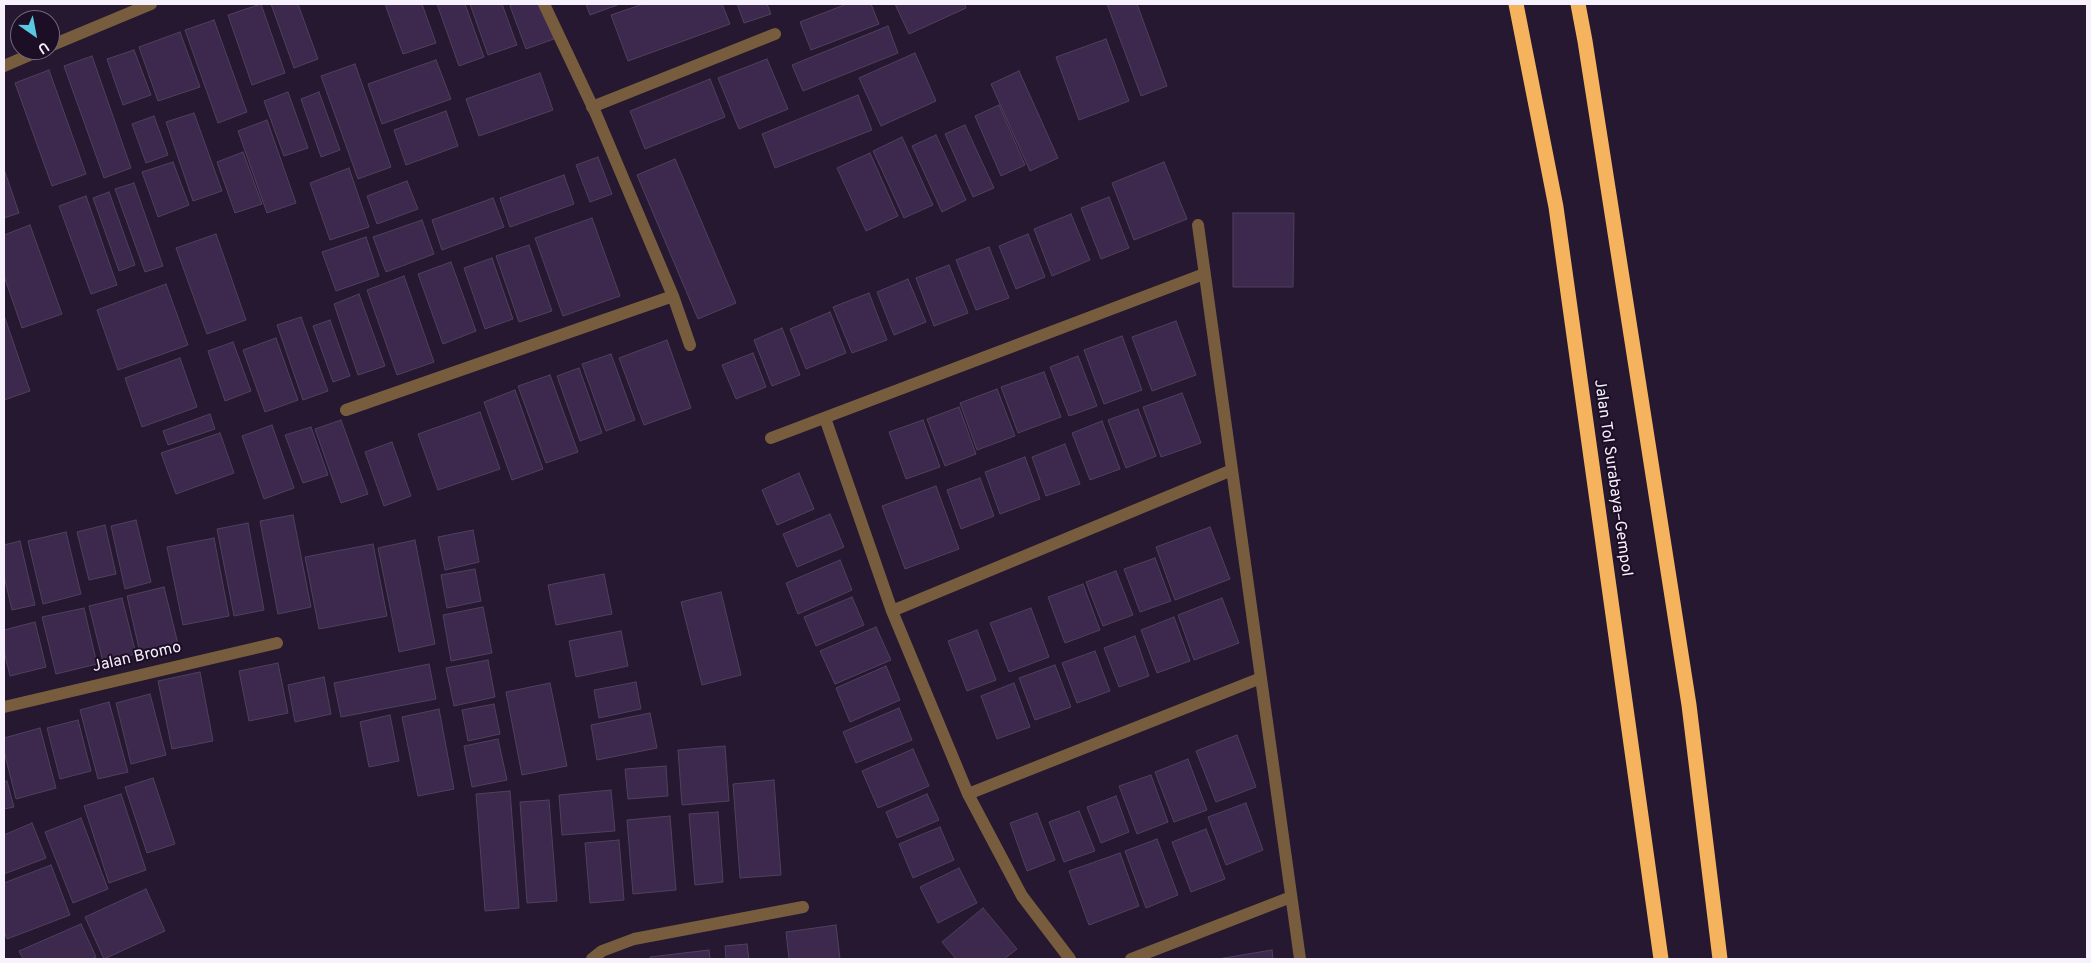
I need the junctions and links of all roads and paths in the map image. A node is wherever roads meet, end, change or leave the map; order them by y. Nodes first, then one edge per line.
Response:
1 (151, 4) edge
2 (544, 4) edge
3 (1516, 4) edge
4 (1578, 4) edge
5 (775, 34) dead end
6 (60, 42) edge
7 (18, 60) edge
8 (4, 66) edge
9 (592, 107) junction
10 (1198, 225) dead end
11 (1204, 274) junction
12 (673, 296) junction
13 (690, 345) dead end
14 (346, 410) dead end
15 (825, 418) junction
16 (771, 438) dead end
17 (1232, 470) junction
18 (892, 611) junction
19 (277, 643) dead end
20 (1261, 678) junction
21 (4, 707) edge
22 (968, 794) junction
23 (1291, 897) junction
24 (803, 907) dead end
25 (592, 959) edge
26 (1070, 959) edge
27 (1131, 959) edge
28 (1300, 959) edge
29 (1661, 959) edge
30 (1720, 959) edge

1 - 6 street
2 - 9 street
3 - 29 highway, Jalan Tol Surabaya–Gempol
4 - 30 highway
5 - 9 street
7 - 8 street
9 - 12 street
10 - 11 street
11 - 15 street
11 - 17 street
12 - 13 street
12 - 14 street
15 - 16 street
15 - 18 street
17 - 18 street
17 - 20 street
18 - 22 street
19 - 21 street, Jalan Bromo
20 - 22 street
20 - 23 street
22 - 26 street
23 - 27 street
23 - 28 street
24 - 25 street

